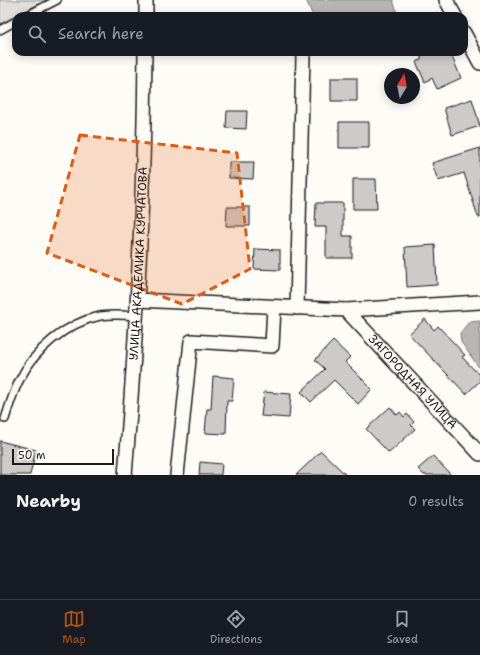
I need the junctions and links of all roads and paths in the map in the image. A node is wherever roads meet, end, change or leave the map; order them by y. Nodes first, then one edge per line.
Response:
1 (57, 0) edge
2 (146, 0) edge
3 (446, 0) edge
4 (34, 12) edge
5 (146, 12) edge
6 (453, 12) edge
7 (12, 23) edge
8 (0, 30) edge
9 (468, 40) edge
10 (145, 56) edge
11 (303, 56) dead end
12 (480, 63) edge
13 (138, 300) junction
14 (480, 302) edge
15 (274, 307) junction
16 (297, 308) junction
17 (346, 310) junction
18 (137, 316) junction
19 (4, 419) dead end
20 (480, 454) edge
21 (125, 475) edge
22 (177, 475) edge

1 - 4 lane
2 - 5 street
3 - 6 street
7 - 8 lane
9 - 12 street
10 - 13 street, УЛИЦА АКАДЕМИКА КУРЧАТОВА
11 - 16 street
13 - 15 street
13 - 18 street, УЛИЦА АКАДЕМИКА КУРЧАТОВА
14 - 17 street
15 - 16 street
15 - 22 street
16 - 17 street
17 - 20 street, ЗАГОРОДНАЯ УЛИЦА
18 - 19 lane
18 - 21 street, УЛИЦА АКАДЕМИКА КУРЧАТОВА

